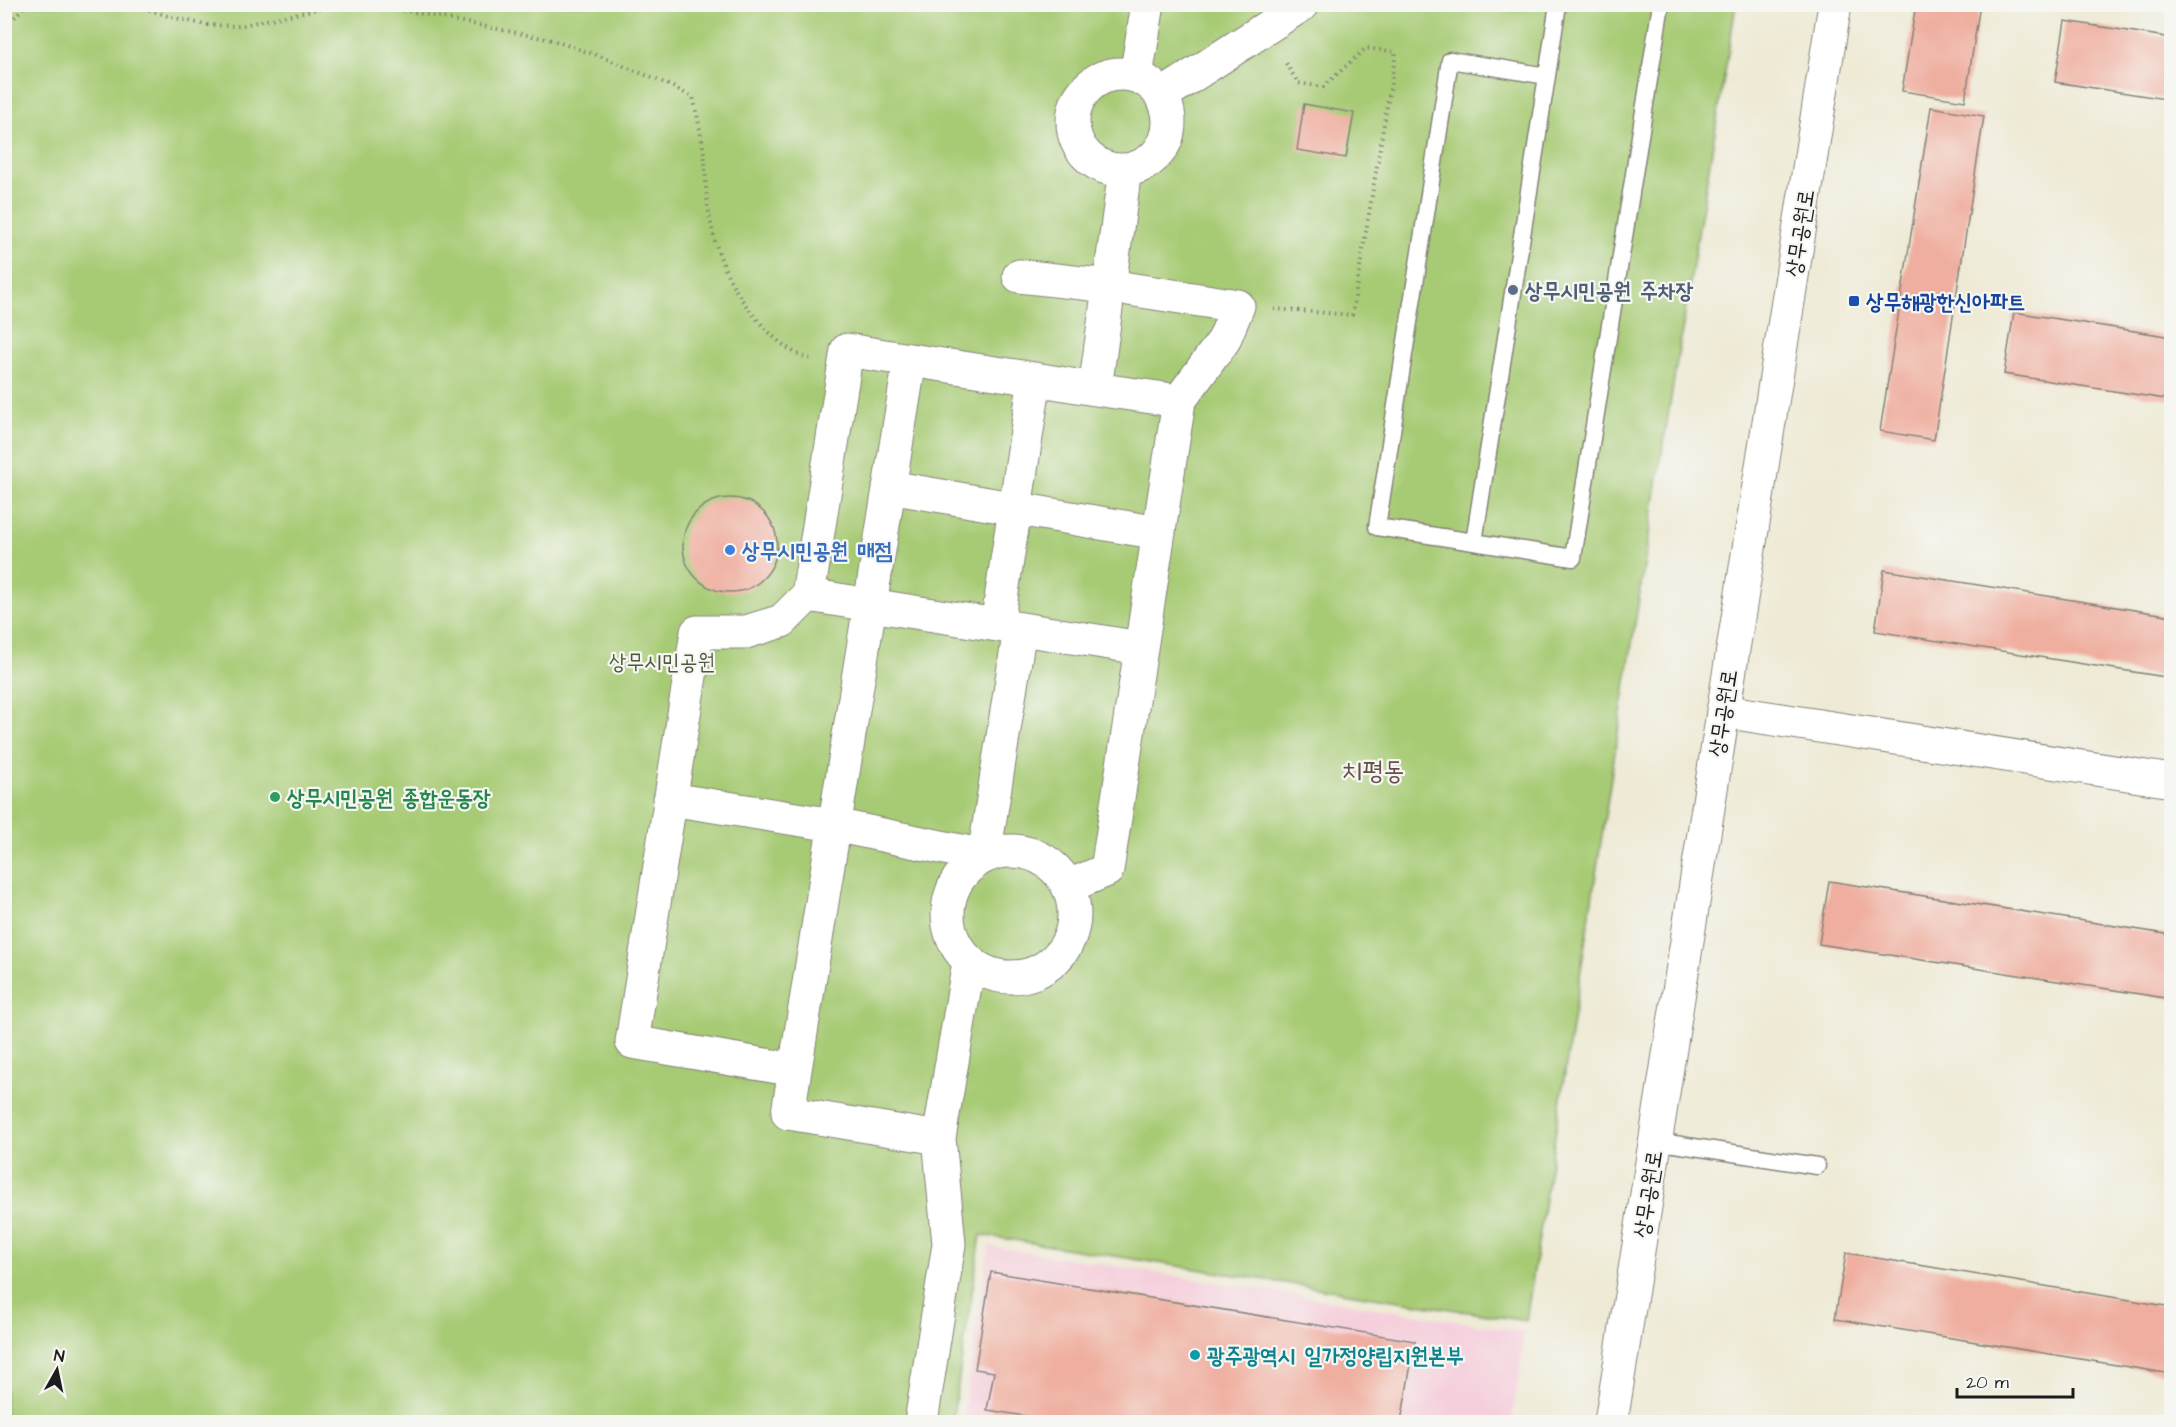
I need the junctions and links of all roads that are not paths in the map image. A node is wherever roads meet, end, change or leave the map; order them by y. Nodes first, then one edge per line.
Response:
1 (1148, 4) edge
2 (1303, 4) edge
3 (1558, 4) edge
4 (1661, 4) edge
5 (1835, 4) edge
6 (1547, 76) junction
7 (1148, 86) junction
8 (1125, 170) junction
9 (1020, 276) dead end
10 (1109, 286) junction
11 (910, 360) junction
12 (1035, 379) junction
13 (1095, 389) junction
14 (1179, 401) junction
15 (889, 487) junction
16 (1015, 508) junction
17 (1159, 533) junction
18 (1474, 542) junction
19 (808, 595) junction
20 (870, 605) junction
21 (1008, 627) junction
22 (1142, 648) junction
23 (1722, 711) junction
24 (2172, 781) edge
25 (670, 799) junction
26 (834, 825) junction
27 (984, 856) junction
28 (1069, 886) junction
29 (969, 962) junction
30 (795, 1070) junction
31 (939, 1138) junction
32 (1655, 1141) junction
33 (1817, 1166) dead end
34 (921, 1422) edge
35 (1611, 1422) edge

1 - 7 street
2 - 7 street
3 - 6 lane
4 - 18 lane
5 - 23 street, 상무공원로
6 - 18 lane
6 - 18 lane
7 - 8 street
7 - 8 street
8 - 10 street
9 - 10 street
10 - 13 street
10 - 14 street
11 - 12 street
11 - 15 street
11 - 19 street
12 - 13 street
12 - 16 street
13 - 14 street
14 - 17 street
15 - 16 street
15 - 20 street
16 - 17 street
16 - 21 street
17 - 22 street
19 - 20 street
19 - 25 street
20 - 21 street
20 - 26 street
21 - 22 street
21 - 27 street
22 - 28 street
23 - 24 street
23 - 32 street, 상무공원로
25 - 26 street
25 - 30 street
26 - 27 street
26 - 30 street
27 - 28 street
27 - 29 street
28 - 29 street
29 - 31 street
30 - 31 street
31 - 34 street
32 - 33 lane
32 - 35 street, 상무공원로

